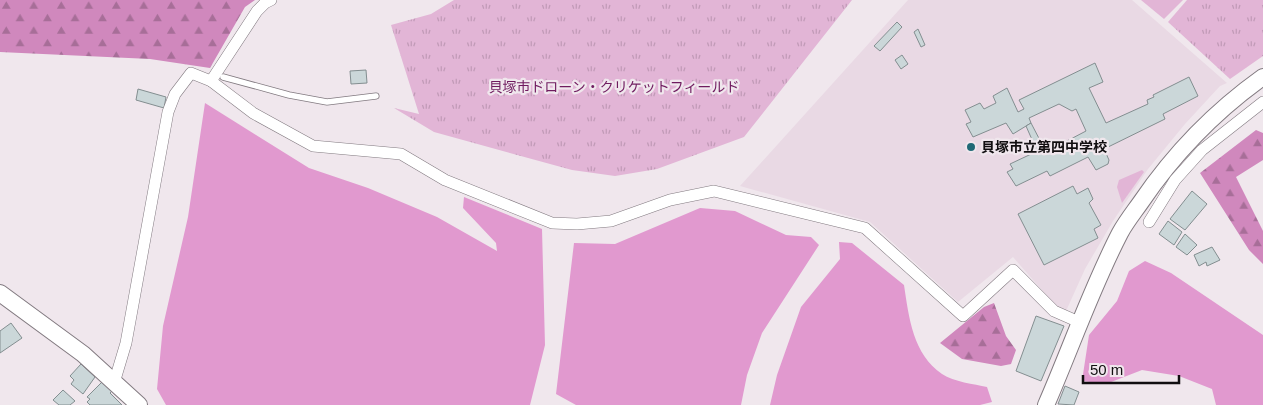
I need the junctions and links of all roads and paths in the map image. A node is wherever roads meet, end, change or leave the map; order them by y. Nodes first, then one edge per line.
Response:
1 (271, 0) edge
2 (223, 76) dead end
3 (1263, 77) edge
4 (211, 81) junction
5 (376, 96) dead end
6 (1263, 102) edge
7 (1173, 171) junction
8 (1149, 222) dead end
9 (0, 293) edge
10 (1079, 322) junction
11 (114, 383) junction
12 (139, 405) edge
13 (1046, 405) edge

1 - 4 street
2 - 5 lane
3 - 7 street
4 - 10 street
4 - 11 street
6 - 7 street
7 - 8 street
7 - 10 street
9 - 11 street
10 - 13 street
11 - 12 street

